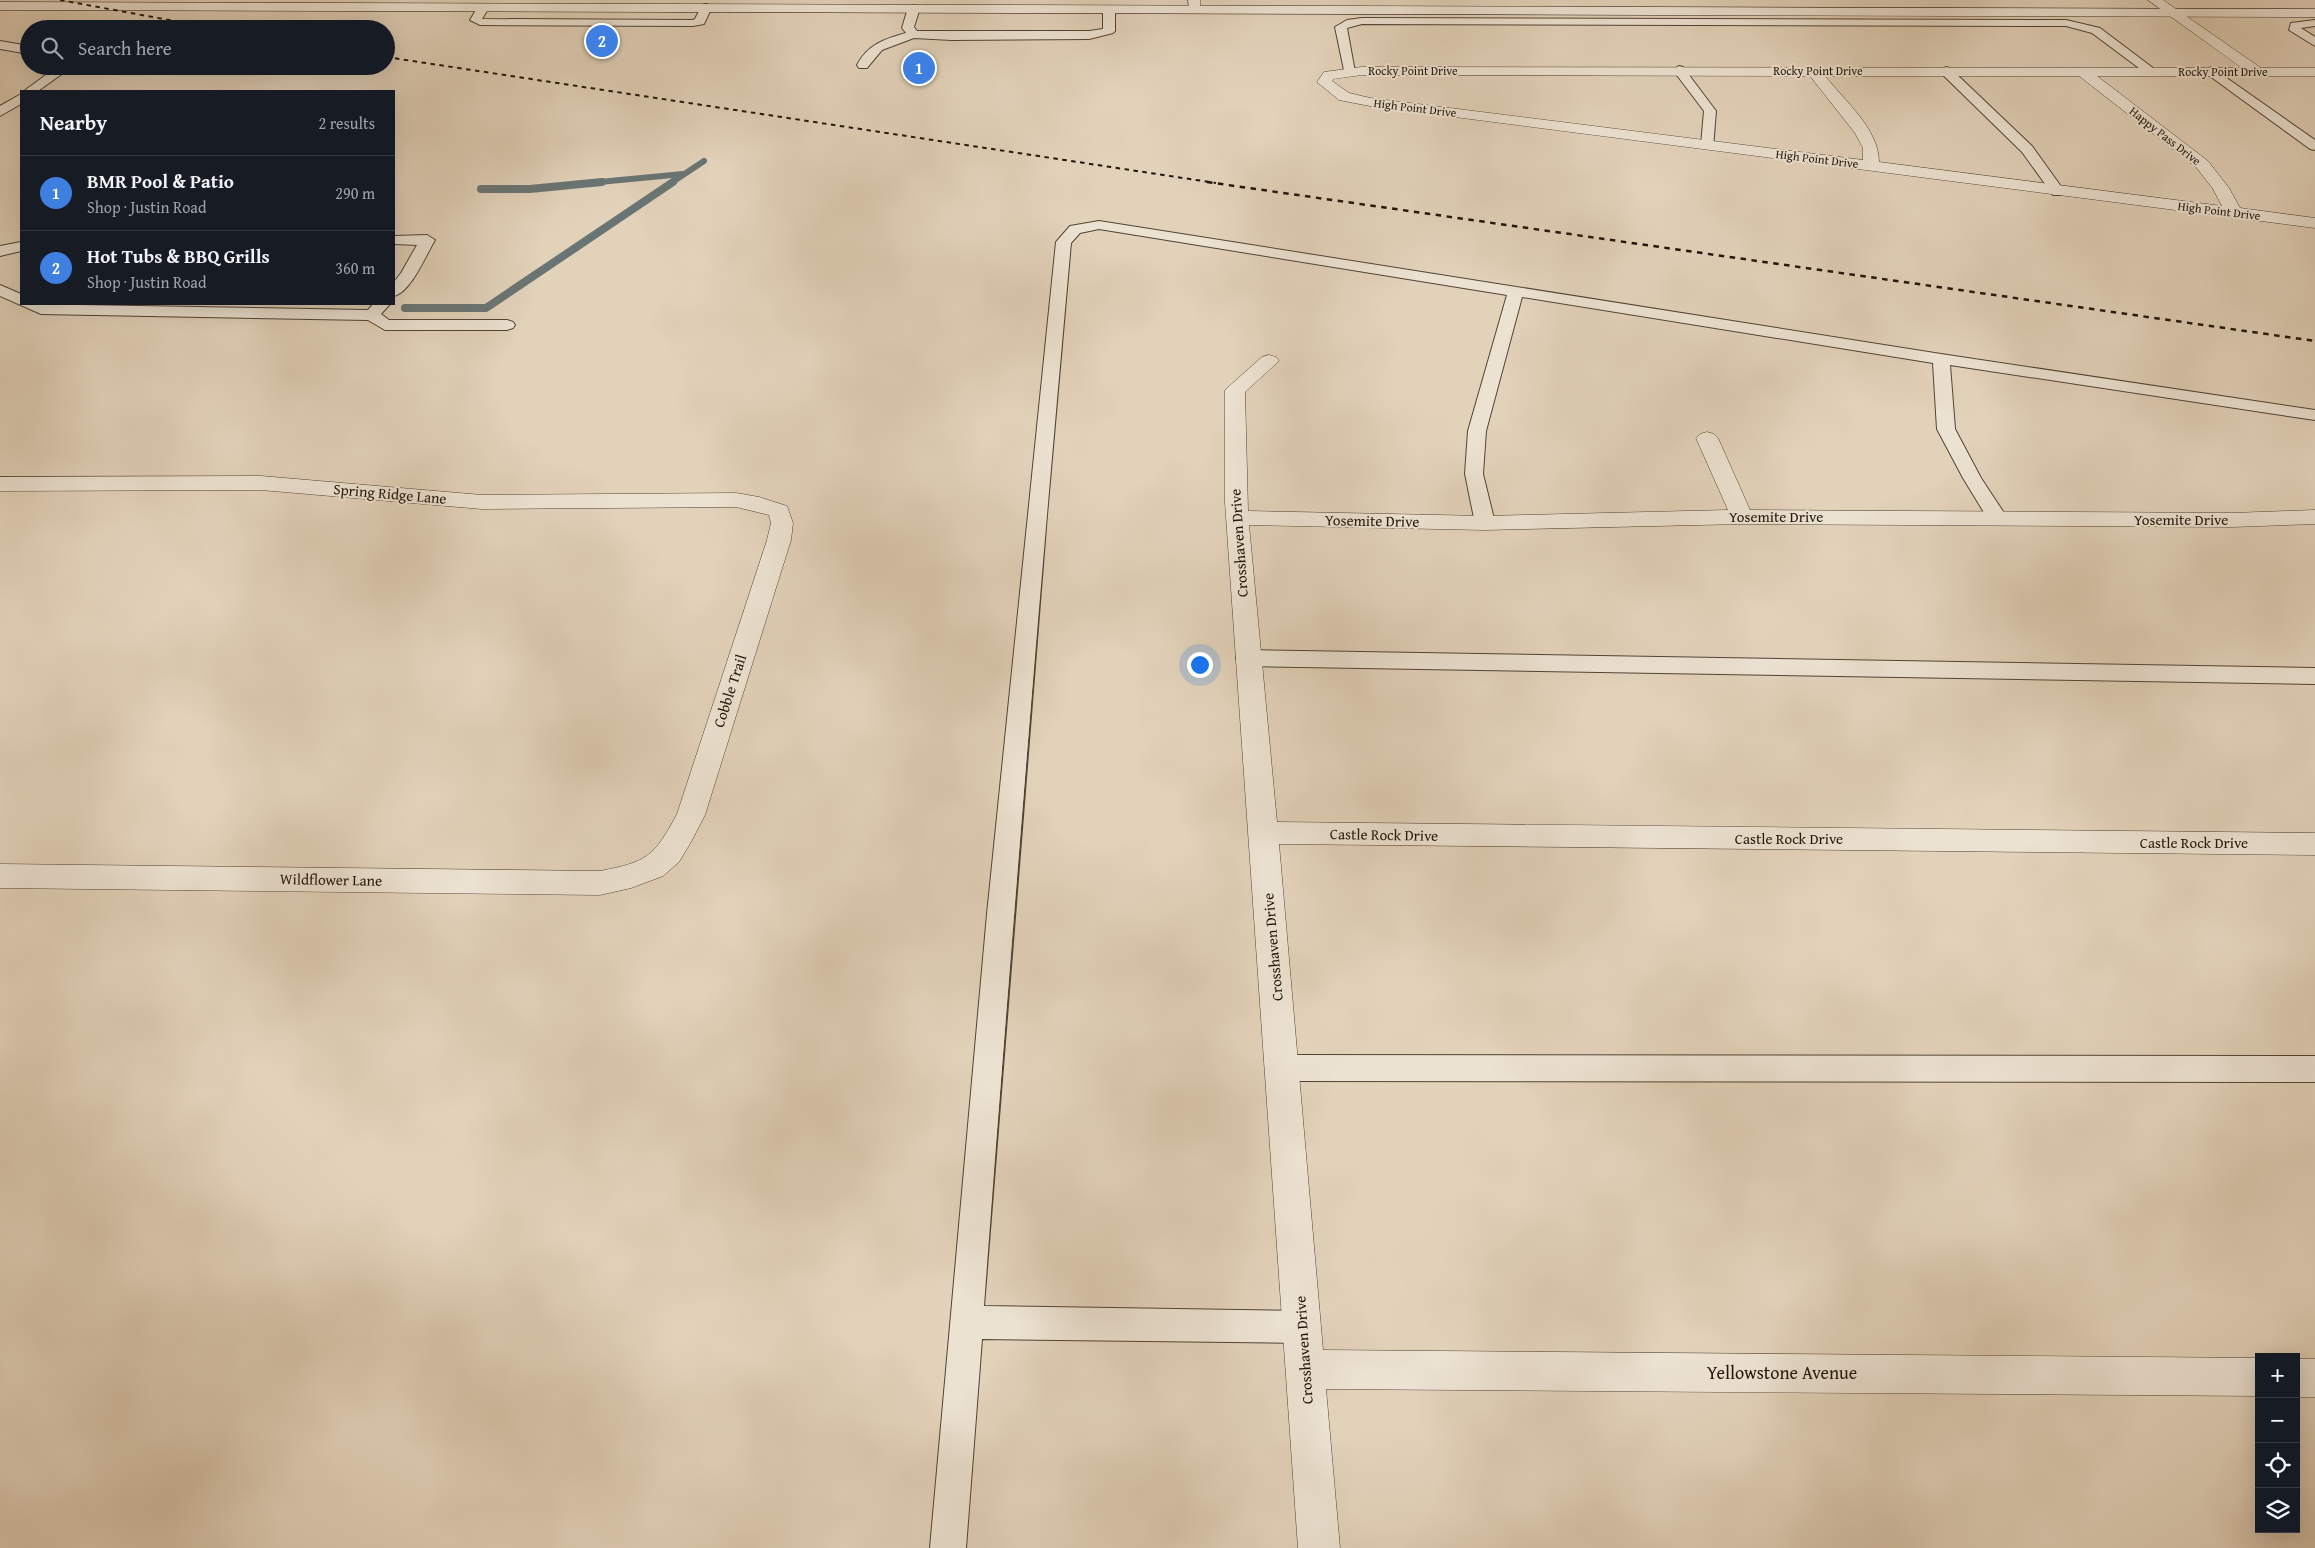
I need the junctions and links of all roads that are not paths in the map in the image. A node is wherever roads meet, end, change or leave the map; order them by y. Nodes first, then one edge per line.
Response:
1 (1007, 0) edge
2 (2144, 0) edge
3 (2154, 0) edge
4 (2315, 0) edge
5 (709, 4) edge
6 (1195, 5) edge
7 (0, 6) edge
8 (914, 8) junction
9 (1109, 9) junction
10 (2172, 13) junction
11 (2315, 13) edge
12 (2315, 23) edge
13 (914, 34) junction
14 (2315, 42) edge
15 (0, 45) edge
16 (20, 48) edge
17 (863, 65) dead end
18 (1679, 70) junction
19 (1946, 71) junction
20 (2151, 71) junction
21 (2212, 71) junction
22 (1349, 72) junction
23 (1814, 72) junction
24 (2083, 72) junction
25 (2258, 72) junction
26 (2315, 72) edge
27 (54, 75) edge
28 (1324, 82) joint
29 (31, 90) edge
30 (20, 99) edge
31 (0, 112) edge
32 (1708, 145) junction
33 (2315, 146) edge
34 (1871, 166) junction
35 (2058, 192) junction
36 (2234, 213) junction
37 (2315, 223) edge
38 (395, 240) edge
39 (20, 247) edge
40 (0, 251) edge
41 (0, 290) edge
42 (395, 290) edge
43 (1516, 291) junction
44 (20, 300) edge
45 (33, 305) edge
46 (377, 309) edge
47 (507, 325) dead end
48 (1941, 359) junction
49 (1269, 361) dead end
50 (2315, 416) edge
51 (1707, 438) dead end
52 (0, 484) edge
53 (779, 511) joint
54 (1742, 517) junction
55 (2315, 517) edge
56 (1238, 518) junction
57 (1998, 519) junction
58 (1485, 523) junction
59 (1247, 658) junction
60 (2315, 676) edge
61 (1264, 833) junction
62 (2315, 844) edge
63 (659, 864) joint
64 (0, 876) edge
65 (1283, 1068) junction
66 (2315, 1069) edge
67 (968, 1322) junction
68 (1303, 1327) junction
69 (1306, 1369) junction
70 (2255, 1377) edge
71 (2300, 1378) edge
72 (2315, 1378) edge
73 (948, 1548) edge
74 (1319, 1548) edge

1 - 8 street
2 - 3 street
3 - 4 street
3 - 10 street
5 - 7 street
5 - 8 street
6 - 9 street
6 - 10 street
8 - 9 street
8 - 13 lane
9 - 13 lane
10 - 11 street
10 - 25 street
12 - 14 lane
13 - 17 lane
15 - 16 lane
18 - 22 street, Rocky Point Drive
18 - 23 street, Rocky Point Drive
18 - 32 lane
19 - 23 street, Rocky Point Drive
19 - 24 street, Rocky Point Drive
19 - 35 lane
20 - 21 street, Rocky Point Drive
20 - 22 lane
20 - 24 street, Rocky Point Drive
21 - 25 street, Rocky Point Drive
21 - 33 lane
22 - 28 street, Rocky Point Drive
23 - 34 street
24 - 36 street, Happy Pass Drive
25 - 26 street, Rocky Point Drive
27 - 29 lane
28 - 32 street, High Point Drive
30 - 31 lane
32 - 34 street, High Point Drive
34 - 35 street, High Point Drive
35 - 36 street, High Point Drive
36 - 37 street, High Point Drive
38 - 42 lane
39 - 40 lane
41 - 44 lane
43 - 48 lane
43 - 58 lane
43 - 67 lane
45 - 46 lane
46 - 47 lane
48 - 50 lane
48 - 57 lane
49 - 56 street, Crosshaven Drive
51 - 54 street
52 - 53 street, Spring Ridge Lane
53 - 63 street, Cobble Trail
54 - 57 street, Yosemite Drive
54 - 58 street, Yosemite Drive
55 - 57 street, Yosemite Drive
56 - 58 street, Yosemite Drive
56 - 59 street, Crosshaven Drive
59 - 60 lane
59 - 61 street, Crosshaven Drive
61 - 62 street, Castle Rock Drive
61 - 65 street, Crosshaven Drive
63 - 64 street, Wildflower Lane
65 - 66 lane
65 - 68 street, Crosshaven Drive
67 - 68 lane
67 - 73 lane
68 - 69 street, Crosshaven Drive
69 - 70 street, Yellowstone Avenue
69 - 74 street, Crosshaven Drive
71 - 72 street

